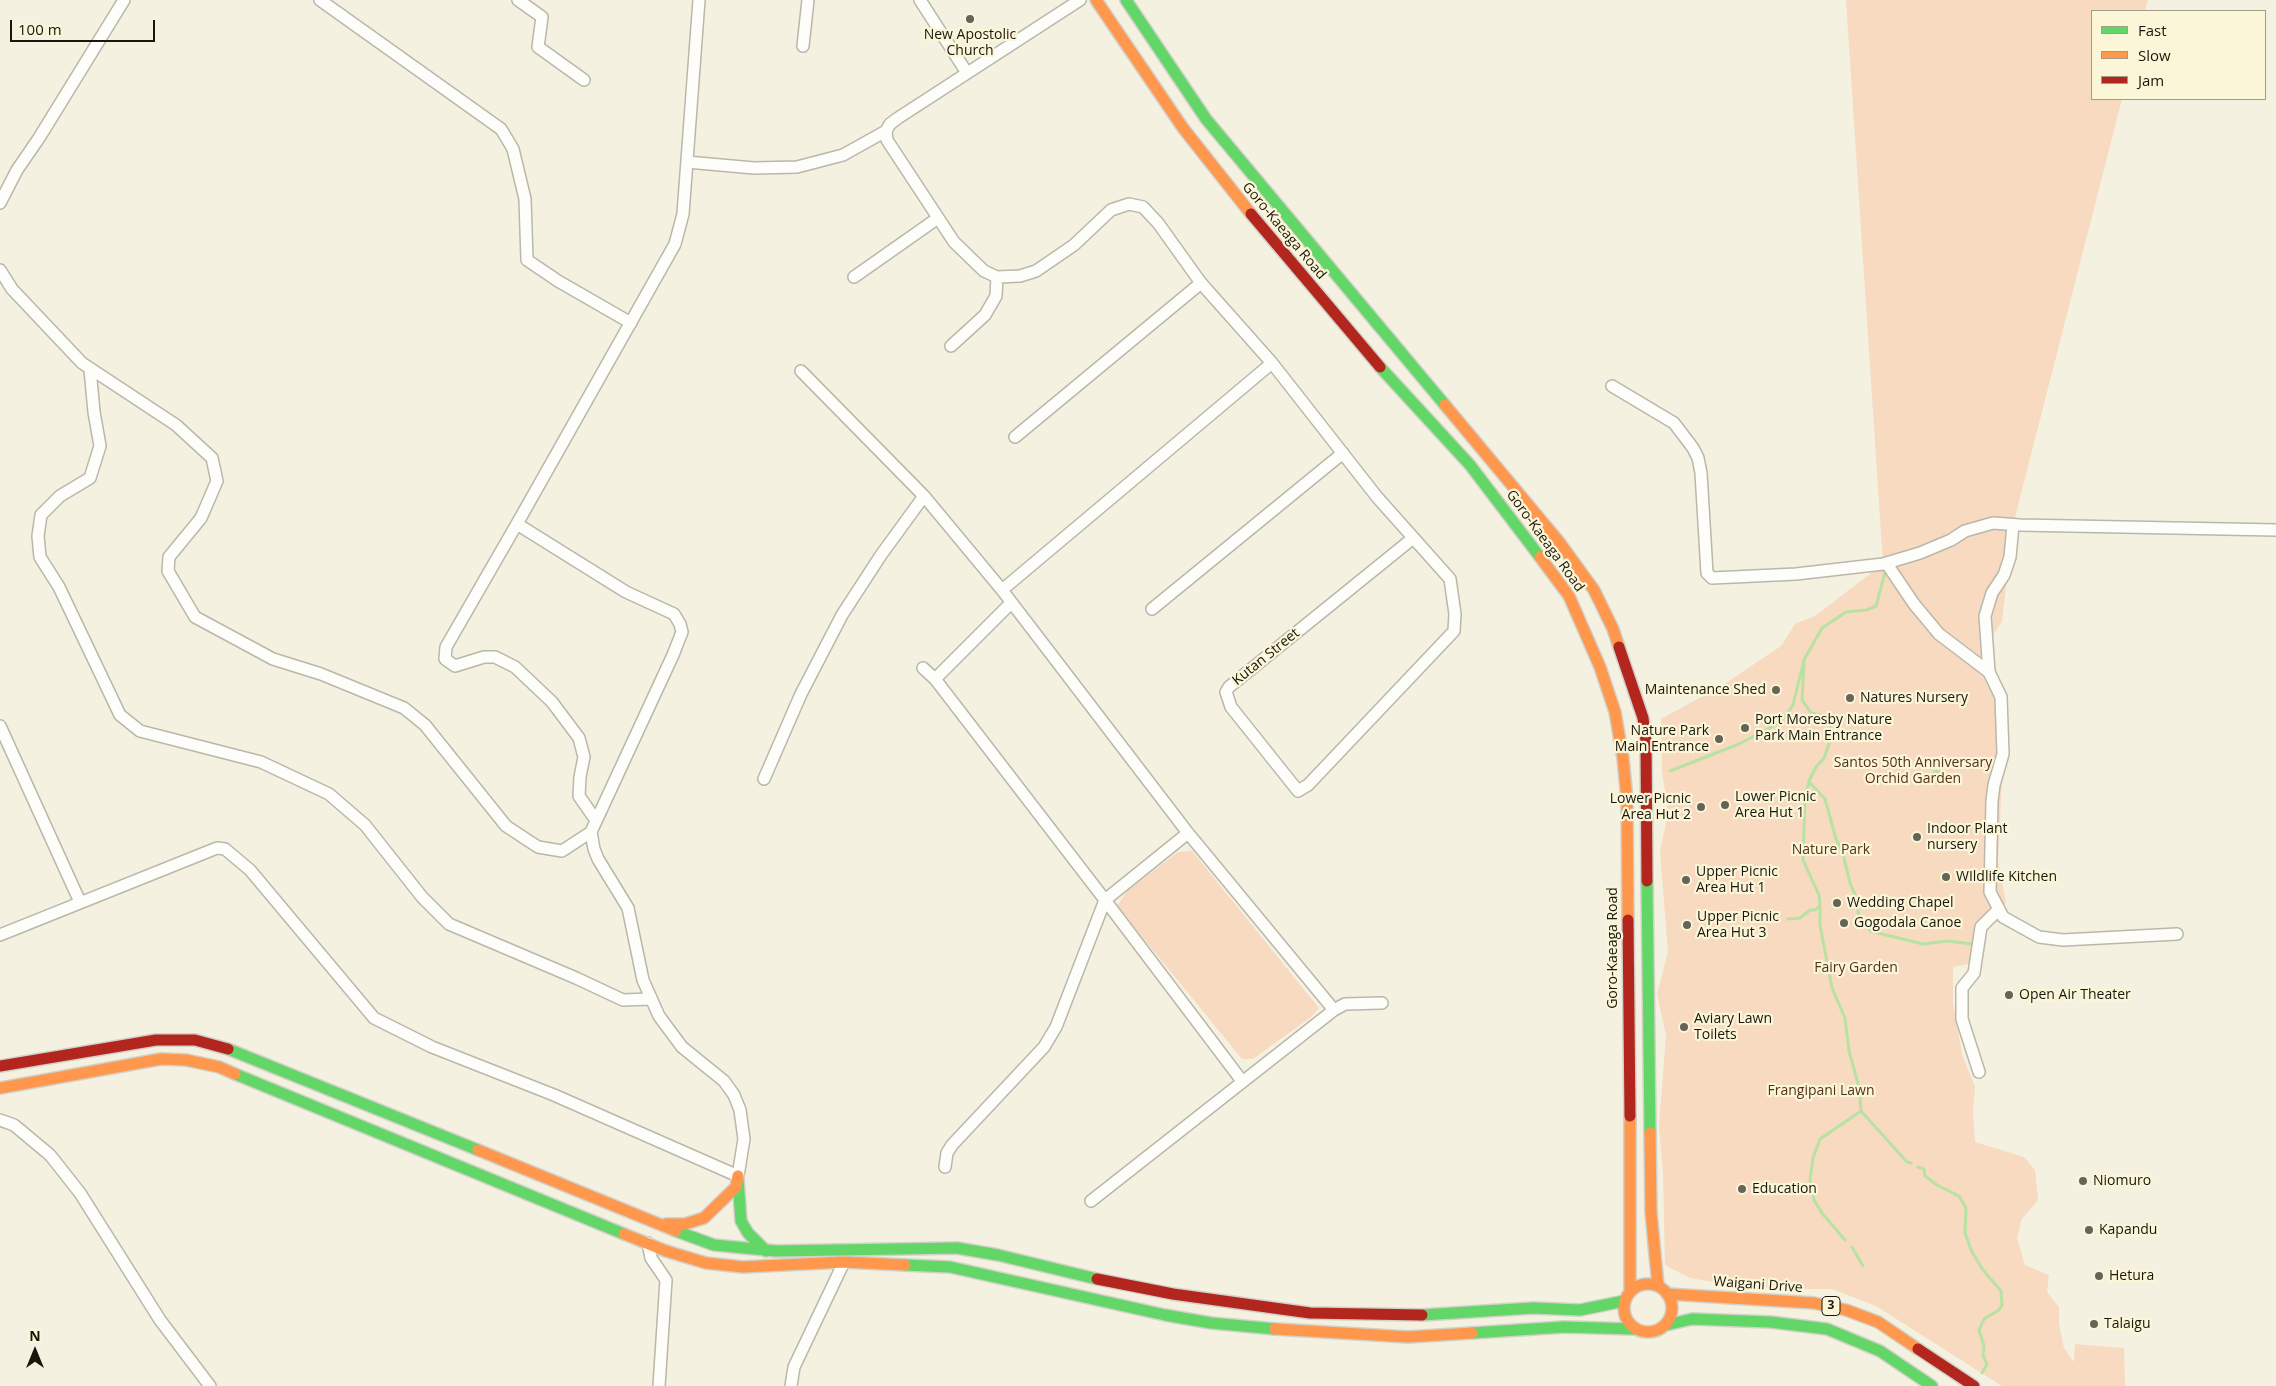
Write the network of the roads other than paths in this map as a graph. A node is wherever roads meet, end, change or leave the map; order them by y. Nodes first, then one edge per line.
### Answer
1 (124, 0) edge
2 (320, 0) edge
3 (518, 0) edge
4 (699, 0) edge
5 (808, 0) edge
6 (920, 0) edge
7 (1080, 0) edge
8 (1096, 0) edge
9 (1126, 0) edge
10 (803, 46) dead end
11 (967, 73) junction
12 (584, 80) dead end
13 (886, 131) junction
14 (687, 162) junction
15 (0, 203) edge
16 (938, 218) junction
17 (0, 270) edge
18 (854, 277) dead end
19 (997, 277) junction
20 (1201, 283) junction
21 (631, 322) junction
22 (951, 346) dead end
23 (1272, 363) junction
24 (90, 369) junction
25 (801, 371) dead end
26 (1612, 386) dead end
27 (1015, 437) dead end
28 (1342, 453) junction
29 (924, 496) junction
30 (517, 524) junction
31 (2013, 525) junction
32 (2276, 530) edge
33 (1412, 538) junction
34 (1887, 564) junction
35 (1002, 590) junction
36 (1011, 603) junction
37 (1152, 609) dead end
38 (923, 668) dead end
39 (1989, 672) junction
40 (935, 679) junction
41 (0, 726) edge
42 (4, 747) edge
43 (764, 779) dead end
44 (595, 819) junction
45 (591, 832) junction
46 (1188, 833) junction
47 (1105, 900) junction
48 (80, 902) junction
49 (1999, 909) junction
50 (2178, 934) dead end
51 (0, 935) edge
52 (650, 999) junction
53 (1382, 1003) dead end
54 (1334, 1010) junction
55 (0, 1066) edge
56 (1979, 1072) dead end
57 (1242, 1081) junction
58 (0, 1088) edge
59 (0, 1120) edge
60 (945, 1167) dead end
61 (738, 1176) junction
62 (1092, 1201) dead end
63 (658, 1224) junction
64 (648, 1243) junction
65 (766, 1251) junction
66 (844, 1262) junction
67 (1658, 1286) junction
68 (1668, 1294) junction
69 (1627, 1296) junction
70 (1666, 1325) junction
71 (1634, 1329) junction
72 (210, 1386) edge
73 (659, 1386) edge
74 (791, 1386) edge
75 (1932, 1386) edge
76 (1974, 1386) edge

1 - 15 street
2 - 21 street
3 - 12 street
4 - 14 street
5 - 10 street
6 - 11 street
7 - 11 street
8 - 69 main road, Goro-Kaeaga Road
9 - 67 main road, Goro-Kaeaga Road
11 - 13 street
13 - 14 street
13 - 16 street
14 - 21 street
16 - 18 street
16 - 19 street
17 - 24 street
19 - 20 street
19 - 22 street
20 - 23 street
20 - 27 street
21 - 30 street
23 - 28 street
23 - 35 street
24 - 45 street
24 - 52 street
25 - 29 street
26 - 34 street
28 - 33 street
28 - 37 street
29 - 35 street
29 - 43 street
30 - 44 street
30 - 44 street
31 - 32 street
31 - 34 street
31 - 39 street
33 - 33 street, Kutan Street
34 - 39 street
35 - 36 street
36 - 40 street
36 - 46 street
38 - 40 street
39 - 49 street
40 - 47 street
41 - 42 street
42 - 48 street
44 - 45 street
45 - 52 street
46 - 47 street
46 - 54 street
47 - 57 street
47 - 60 street
48 - 51 street
48 - 61 street
49 - 50 street
49 - 56 street
52 - 61 street
53 - 54 street
54 - 57 street
55 - 63 main road
57 - 62 street
58 - 64 main road
59 - 72 street
61 - 63 main road
61 - 65 main road
63 - 65 main road
64 - 66 main road
64 - 73 street
65 - 69 main road
66 - 71 main road
66 - 74 street
67 - 68 main road
67 - 69 main road
68 - 70 main road
68 - 76 main road, Waigani Drive / 3
69 - 71 main road
70 - 71 main road
70 - 75 main road, 3

